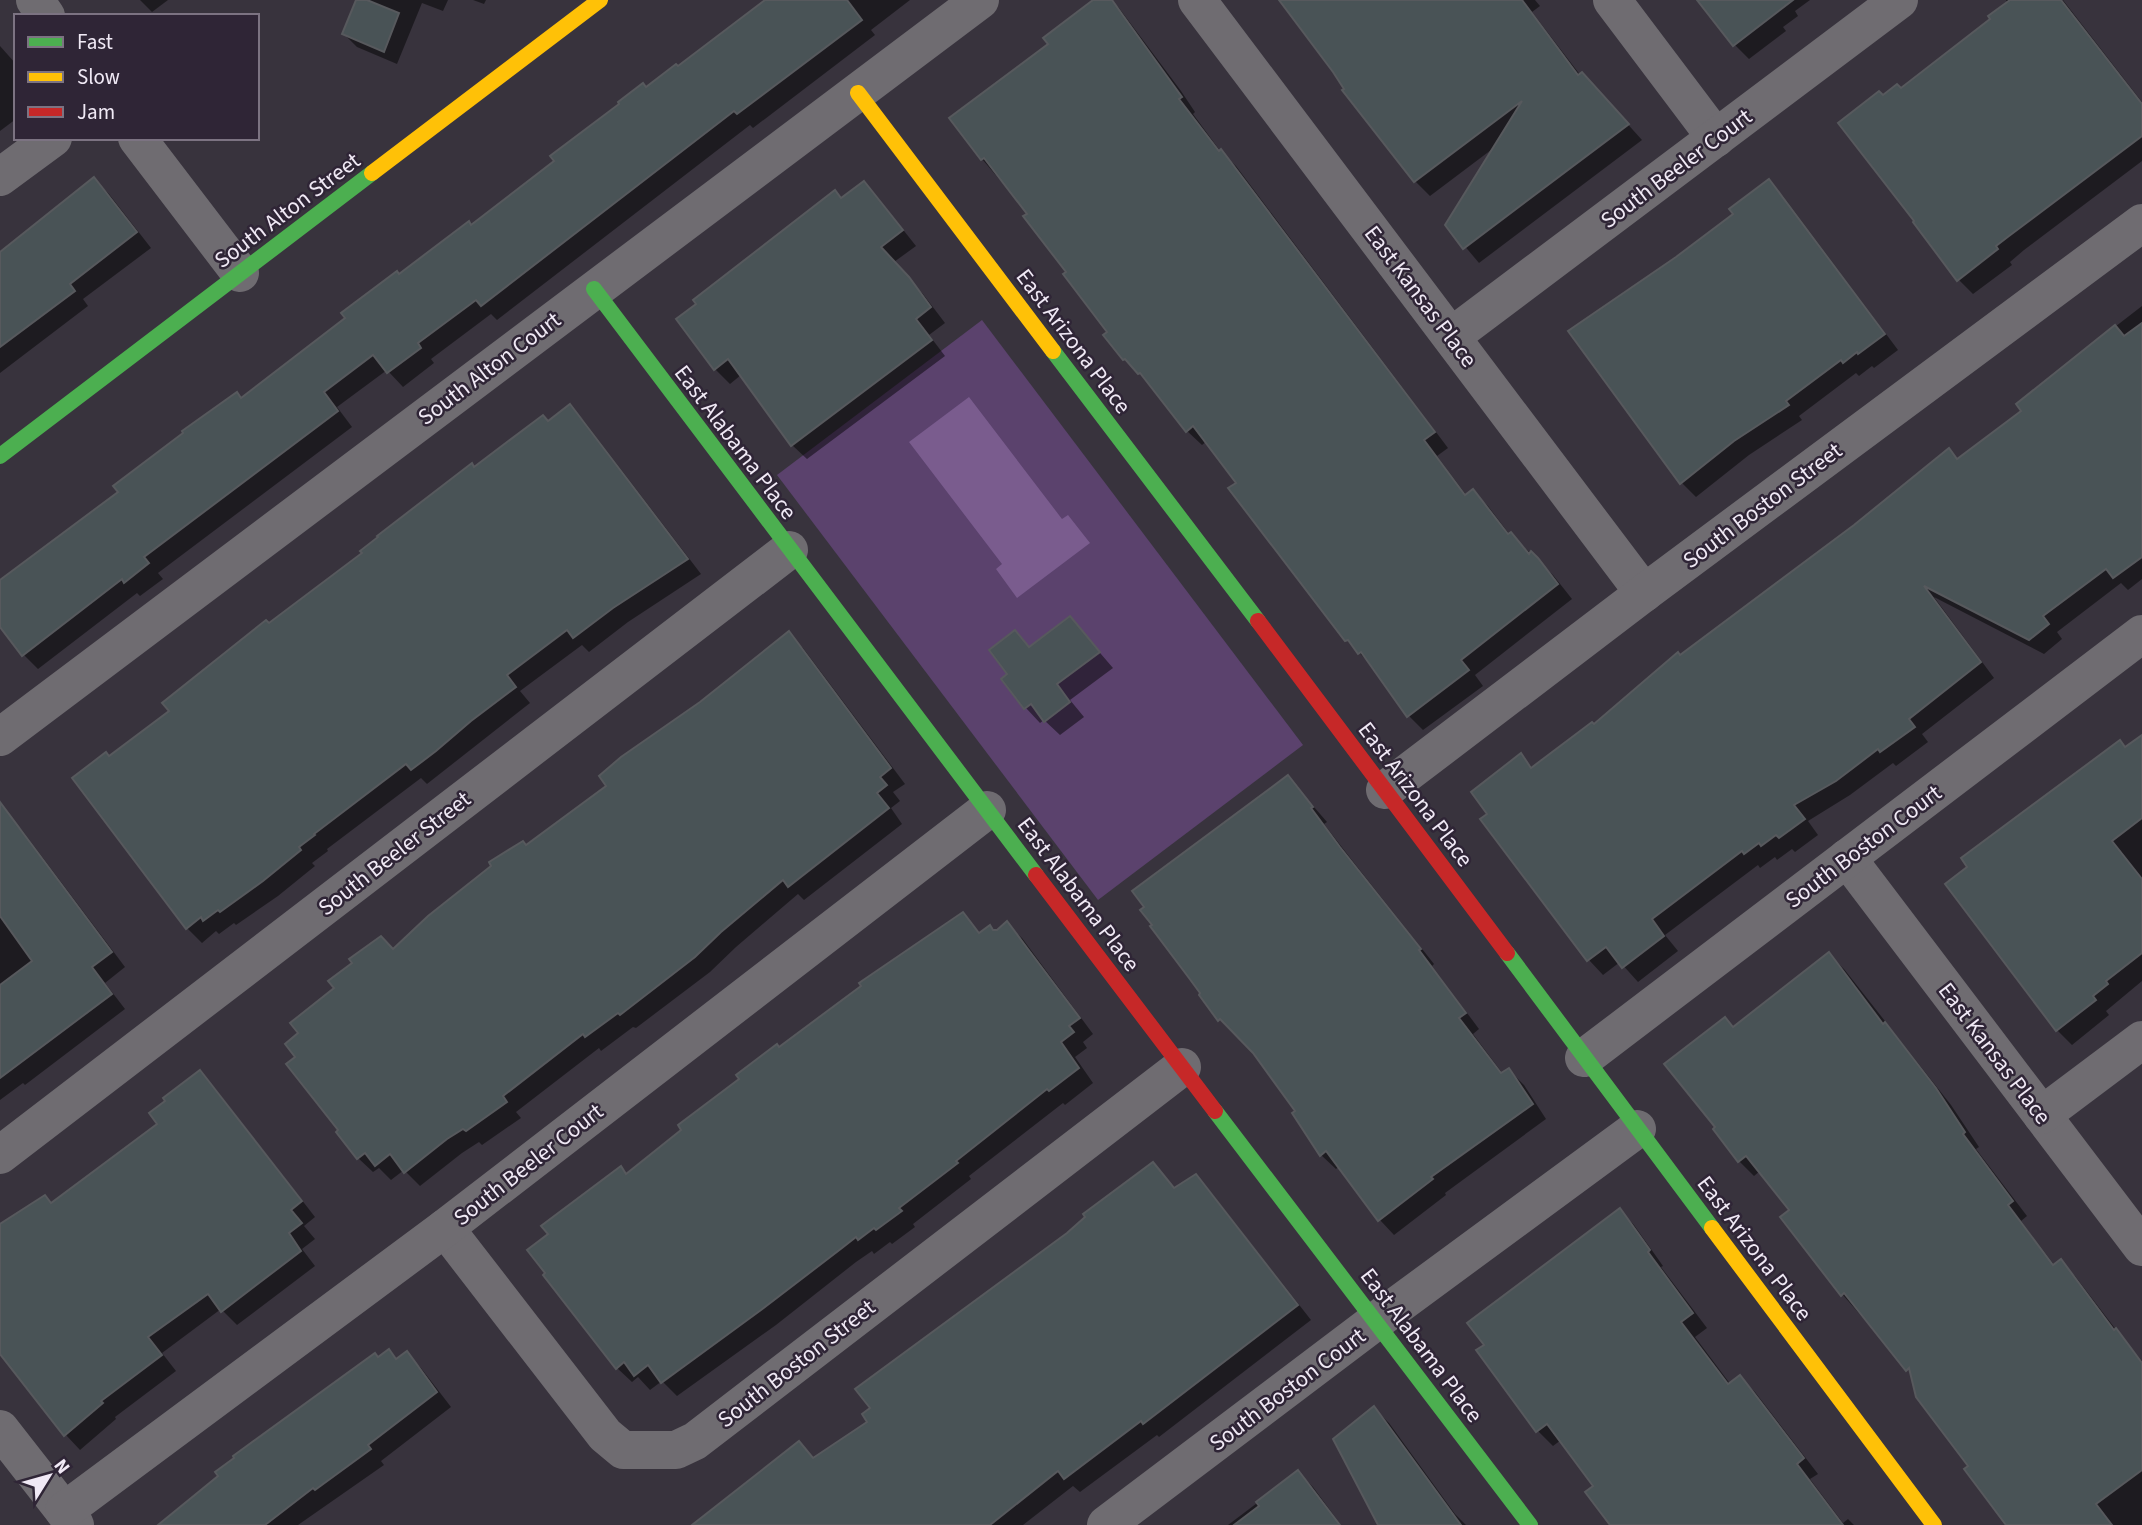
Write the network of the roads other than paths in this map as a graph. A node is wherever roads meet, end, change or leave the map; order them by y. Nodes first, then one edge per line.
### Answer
1 (600, 0) edge
2 (980, 0) edge
3 (1196, 0) edge
4 (1612, 0) edge
5 (1899, 0) edge
6 (858, 93) junction
7 (1716, 138) junction
8 (50, 140) edge
9 (139, 140) edge
10 (0, 177) edge
11 (2142, 223) edge
12 (240, 273) junction
13 (593, 289) junction
14 (1452, 336) junction
15 (0, 456) edge
16 (789, 550) junction
17 (1644, 593) junction
18 (2142, 634) edge
19 (1, 735) edge
20 (1385, 790) junction
21 (987, 810) junction
22 (1847, 858) junction
23 (2142, 1040) edge
24 (1584, 1058) junction
25 (1182, 1067) junction
26 (2042, 1115) junction
27 (1637, 1129) junction
28 (0, 1155) edge
29 (445, 1228) junction
30 (2142, 1247) edge
31 (1376, 1321) junction
32 (0, 1429) edge
33 (70, 1518) edge
34 (1106, 1525) edge
35 (1530, 1525) edge
36 (1934, 1525) edge

1 - 12 street, South Alton Street
2 - 6 street, South Alton Court
3 - 14 street, East Kansas Place
4 - 7 street
5 - 7 street, South Beeler Court
6 - 13 street, South Alton Court
6 - 20 street, East Arizona Place
7 - 14 street, South Beeler Court
8 - 10 street
9 - 12 street
11 - 17 street, South Boston Street
12 - 15 street, South Alton Street
13 - 16 street, East Alabama Place
13 - 19 street, South Alton Court
14 - 17 street, East Kansas Place
16 - 21 street, East Alabama Place
16 - 28 street, South Beeler Street
17 - 20 street, South Boston Street
18 - 22 street, South Boston Court
20 - 24 street, East Arizona Place
21 - 25 street, East Alabama Place
21 - 29 street, South Beeler Court
22 - 24 street, South Boston Court
22 - 26 street, East Kansas Place
23 - 26 street
24 - 27 street, East Arizona Place
25 - 29 street, South Boston Street
25 - 31 street, East Alabama Place
26 - 30 street, East Kansas Place
27 - 31 street, South Boston Court
27 - 36 street, East Arizona Place
29 - 33 street, South Beeler Court
31 - 34 street, South Boston Court
31 - 35 street, East Alabama Place
32 - 33 street

